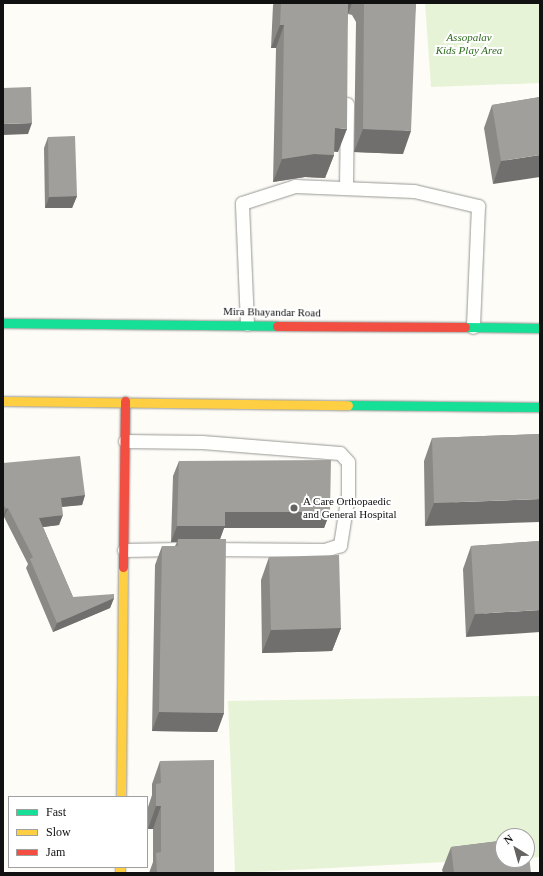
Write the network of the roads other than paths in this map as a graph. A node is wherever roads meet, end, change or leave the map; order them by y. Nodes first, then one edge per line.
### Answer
1 (347, 93) edge
2 (346, 188) junction
3 (3, 323) edge
4 (53, 323) junction
5 (247, 324) junction
6 (473, 327) junction
7 (540, 328) edge
8 (3, 334) edge
9 (19, 391) dead end
10 (3, 401) edge
11 (55, 401) junction
12 (125, 401) junction
13 (540, 407) edge
14 (125, 441) junction
15 (124, 550) junction
16 (121, 796) edge

1 - 2 lane
2 - 5 lane
2 - 6 lane
3 - 4 main road, Mira Bhayandar Road
4 - 5 main road, Mira Bhayandar Road
4 - 8 main road
5 - 6 main road, Mira Bhayandar Road
6 - 7 main road, Mira Bhayandar Road
9 - 11 main road
10 - 11 main road
11 - 12 main road
12 - 13 main road
12 - 14 main road
14 - 15 main road
14 - 15 lane
15 - 16 main road

